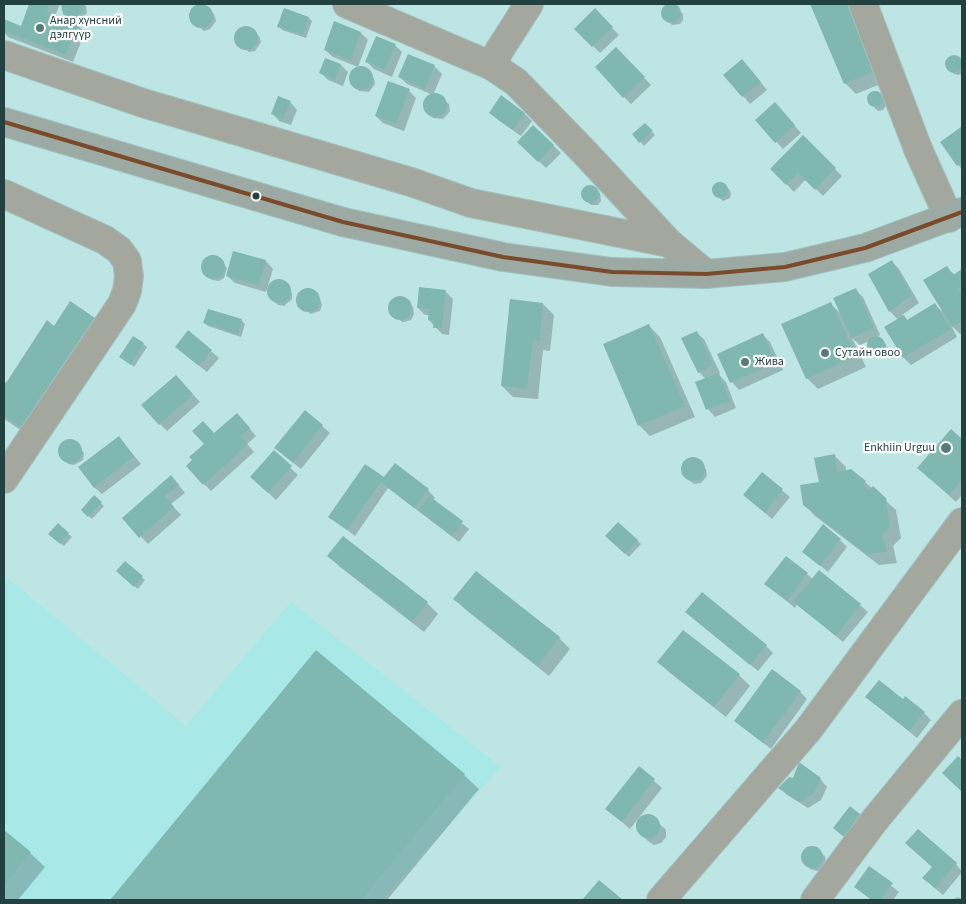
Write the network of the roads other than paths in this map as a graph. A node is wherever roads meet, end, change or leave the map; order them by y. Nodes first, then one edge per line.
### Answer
1 (347, 4) edge
2 (529, 4) edge
3 (863, 4) edge
4 (4, 55) edge
5 (492, 66) junction
6 (4, 122) edge
7 (4, 194) edge
8 (955, 215) edge
9 (669, 244) junction
10 (706, 274) junction
11 (4, 479) edge
12 (962, 522) edge
13 (962, 714) edge
14 (661, 900) edge
15 (815, 900) edge

1 - 5 street
2 - 5 street
3 - 8 street
4 - 9 street
5 - 9 street
6 - 10 main road
7 - 11 street
8 - 10 main road
9 - 10 street
12 - 14 street
13 - 15 street

